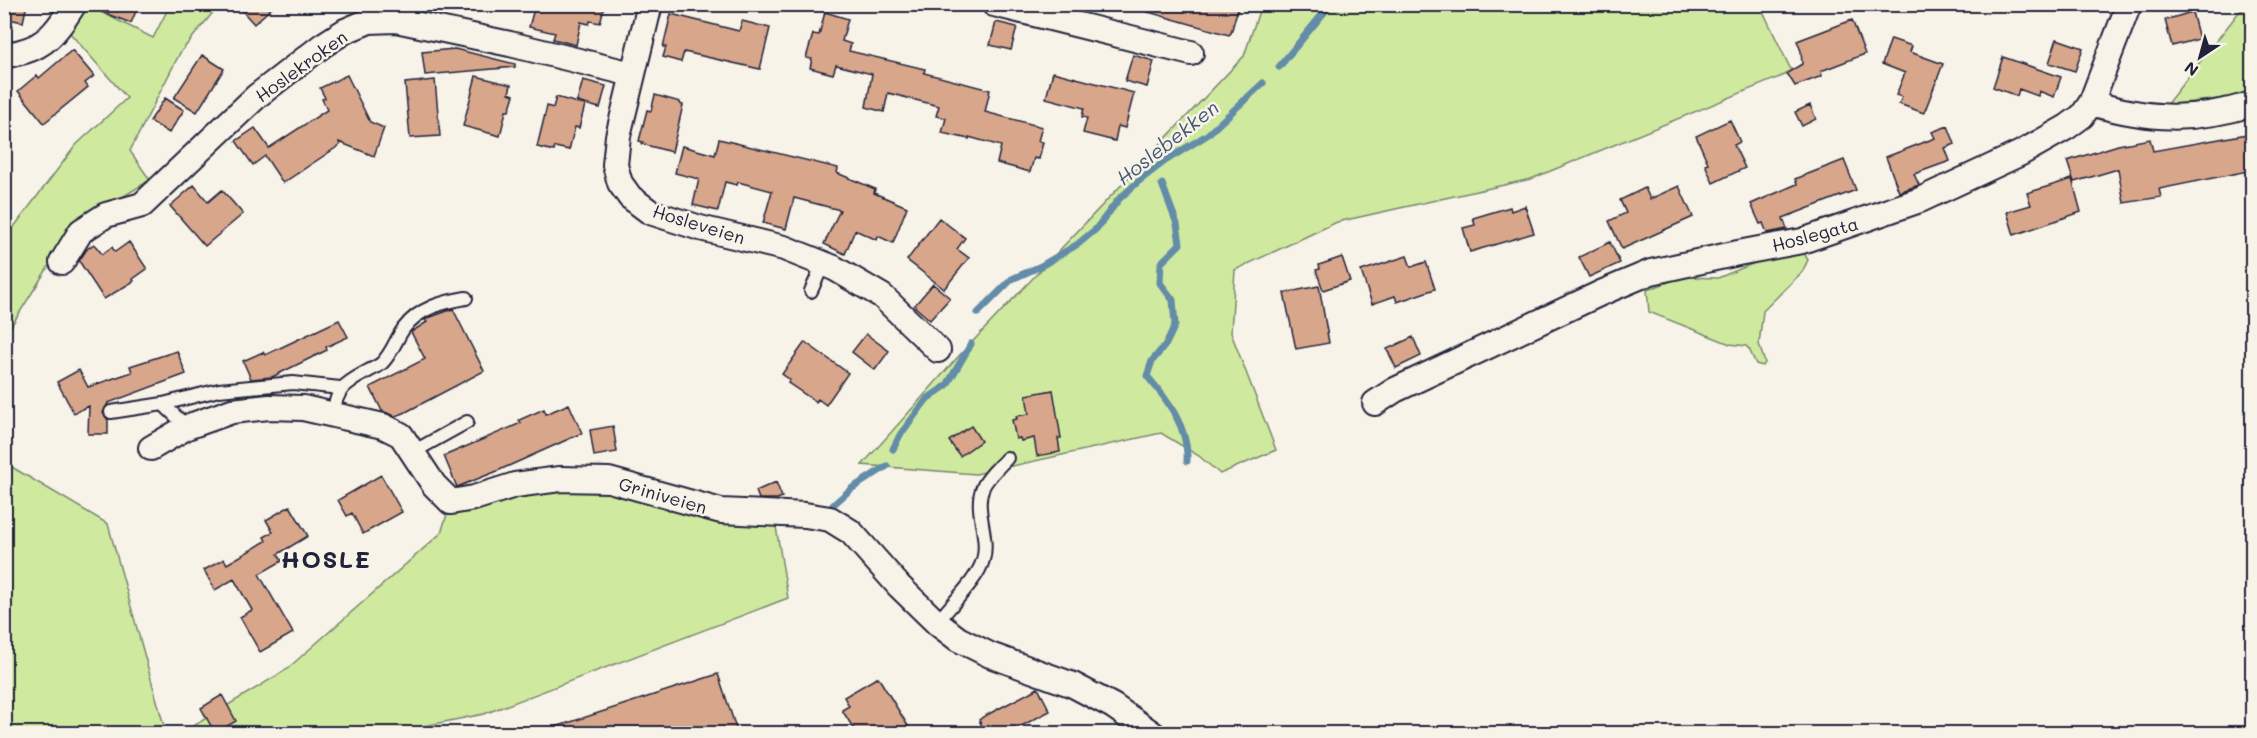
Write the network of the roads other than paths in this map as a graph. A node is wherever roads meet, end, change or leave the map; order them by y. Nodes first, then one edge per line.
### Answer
1 (74, 4) edge
2 (650, 4) edge
3 (994, 4) edge
4 (2129, 4) edge
5 (1191, 54) dead end
6 (4, 56) edge
7 (632, 74) junction
8 (2091, 103) junction
9 (2253, 104) edge
10 (62, 261) dead end
11 (823, 264) junction
12 (811, 291) dead end
13 (466, 298) dead end
14 (938, 350) dead end
15 (340, 388) junction
16 (1375, 403) dead end
17 (163, 404) junction
18 (111, 412) dead end
19 (333, 414) junction
20 (467, 422) dead end
21 (187, 427) junction
22 (151, 448) dead end
23 (413, 452) junction
24 (1007, 458) dead end
25 (937, 623) junction
26 (1153, 734) edge

1 - 6 street
2 - 7 street, Hosleveien
3 - 5 street
4 - 8 street
7 - 10 street, Hoslekroken
7 - 11 street, Hosleveien
8 - 9 street
8 - 16 street, Hoslegata
11 - 12 lane
11 - 14 street, Hosleveien
13 - 15 lane
15 - 17 lane
15 - 19 lane
17 - 18 lane
17 - 21 lane
19 - 21 street, Griniveien
19 - 23 street, Griniveien
20 - 23 lane
21 - 22 street, Griniveien
23 - 25 street, Griniveien
24 - 25 lane
25 - 26 street, Griniveien

